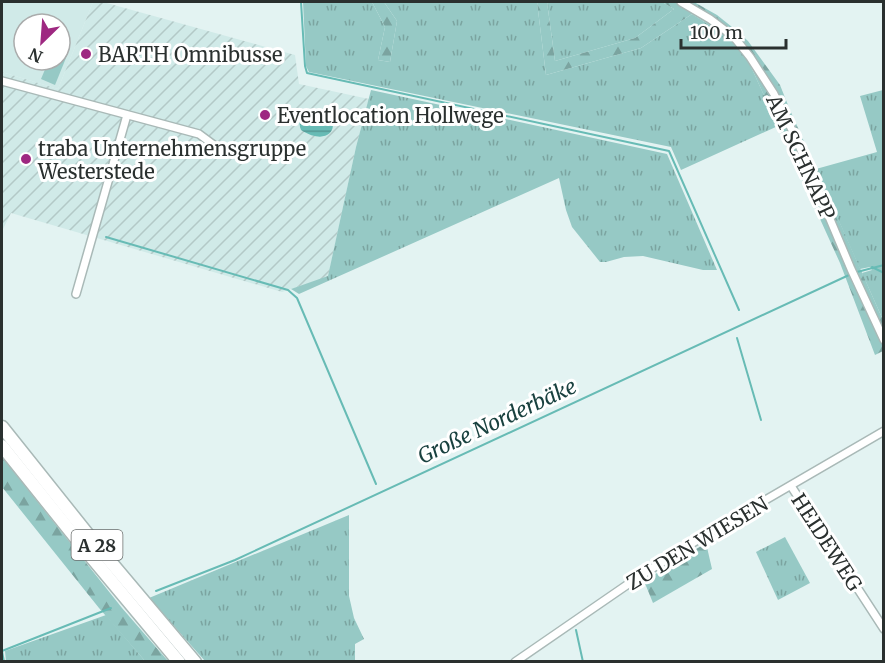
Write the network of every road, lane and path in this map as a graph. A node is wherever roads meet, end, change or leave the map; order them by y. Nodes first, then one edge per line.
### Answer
1 (681, 2) edge
2 (2, 81) edge
3 (127, 116) junction
4 (226, 154) dead end
5 (76, 294) dead end
6 (884, 340) edge
7 (2, 427) edge
8 (884, 431) edge
9 (2, 446) edge
10 (791, 486) junction
11 (884, 629) edge
12 (179, 662) edge
13 (195, 662) edge
14 (515, 662) edge

1 - 6 street, AM SCHNAPP
2 - 3 street
3 - 4 street
3 - 5 street
7 - 13 highway, A 28
8 - 10 street, ZU DEN WIESEN
9 - 12 highway, A 28
10 - 11 street, HEIDEWEG
10 - 14 street, ZU DEN WIESEN

